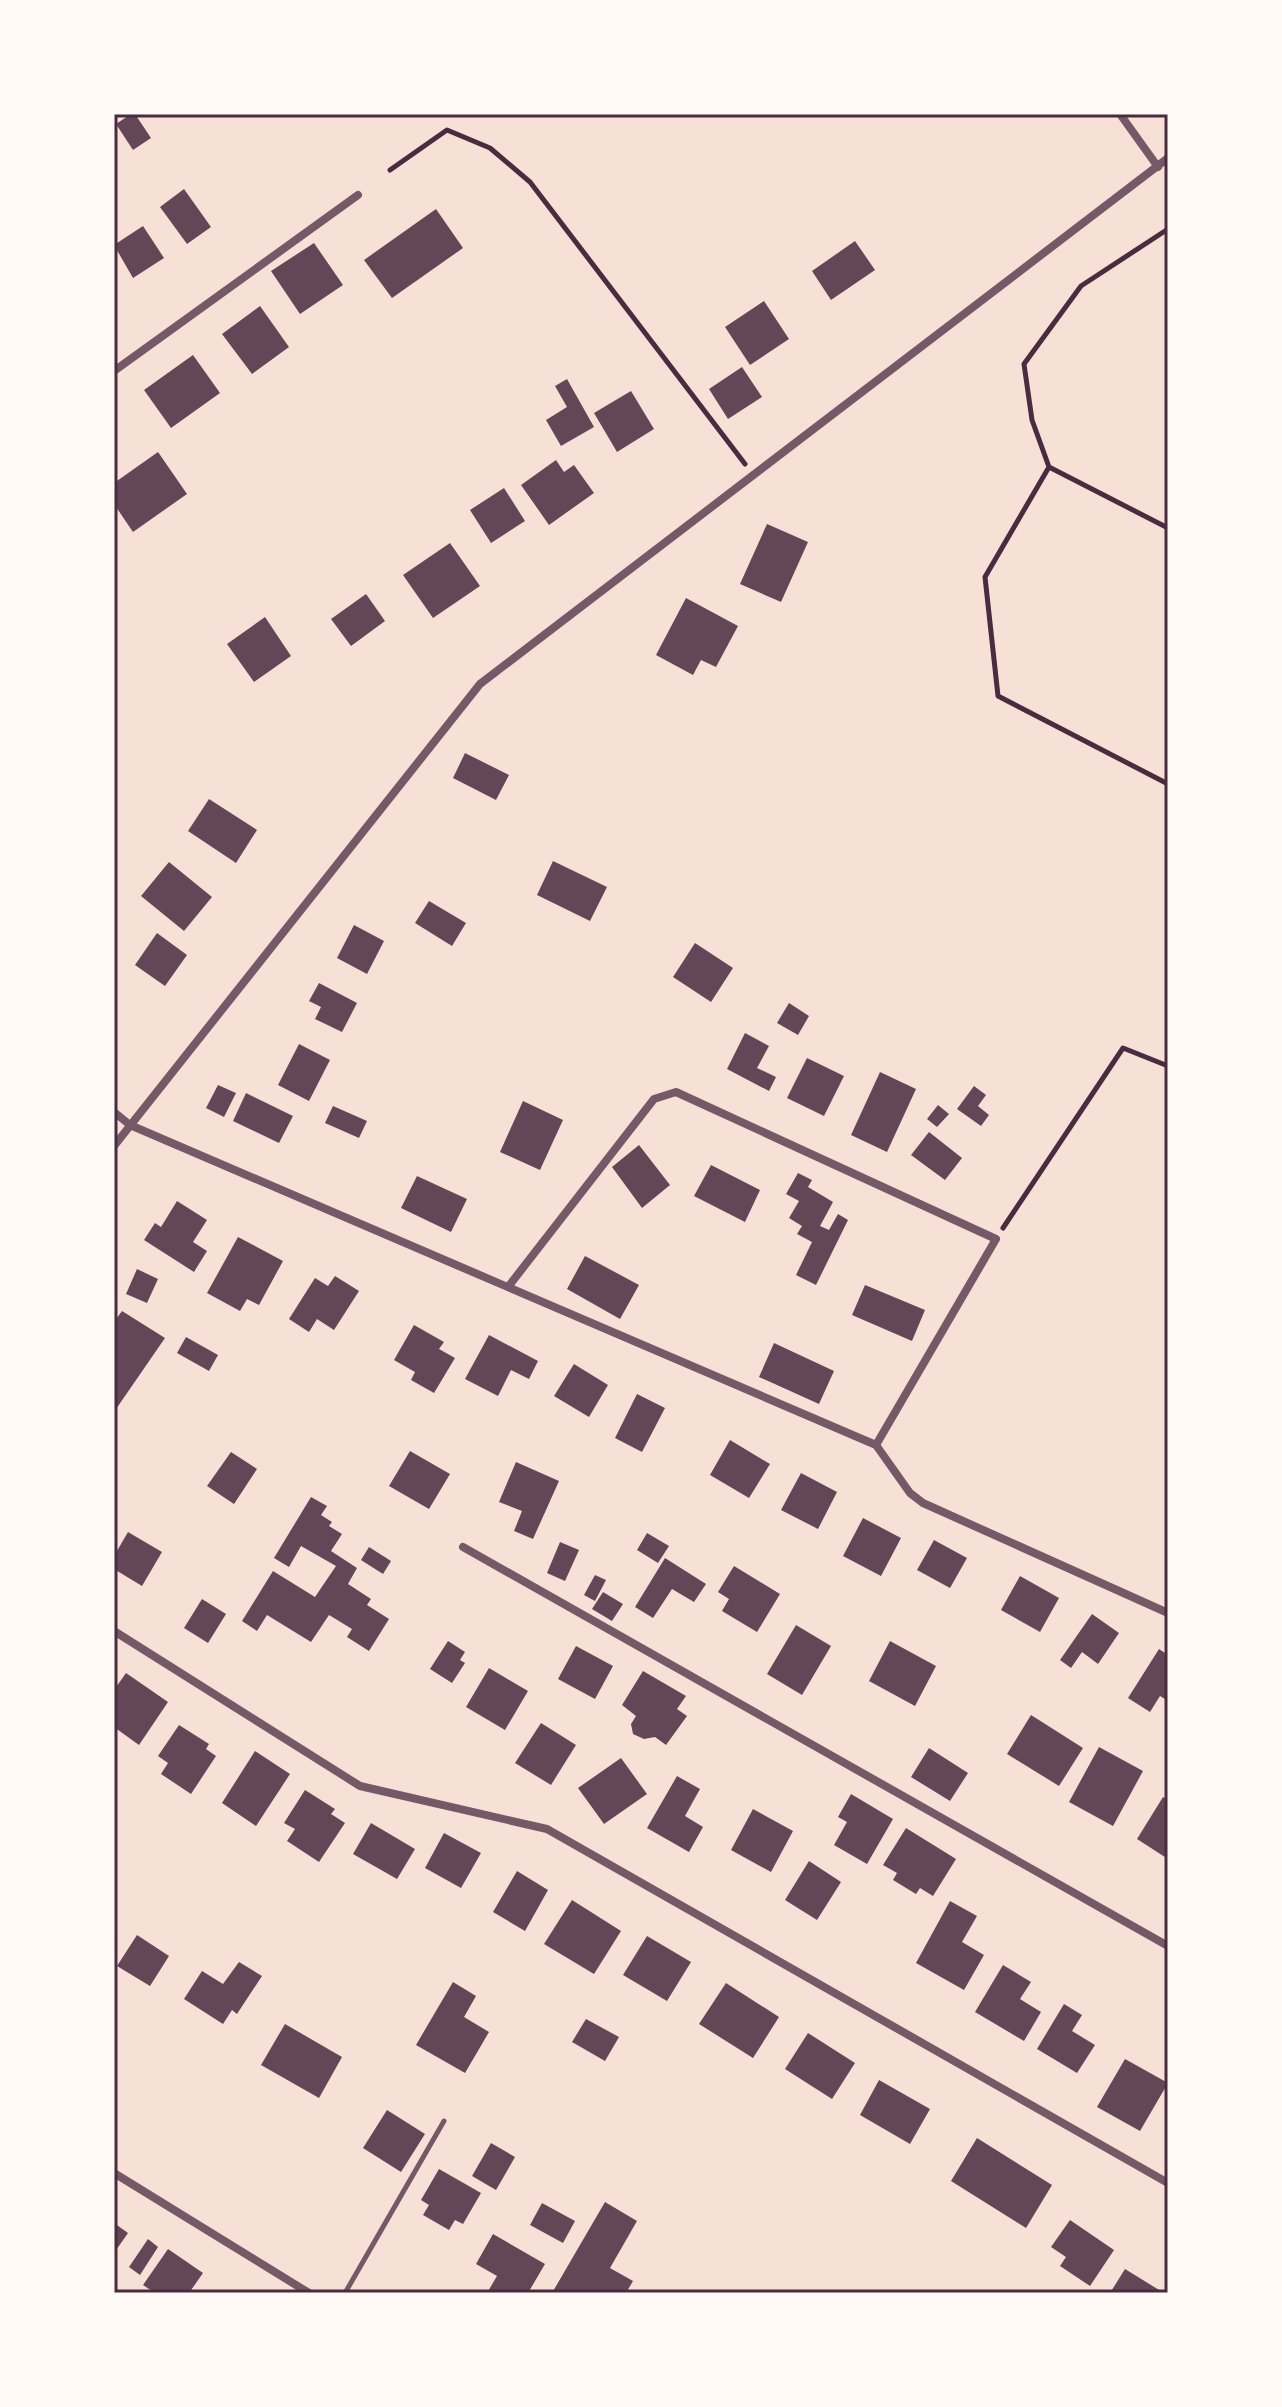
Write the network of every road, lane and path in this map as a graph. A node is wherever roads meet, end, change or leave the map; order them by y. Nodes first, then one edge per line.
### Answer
1 (1120, 114) edge
2 (1168, 158) edge
3 (1158, 167) junction
4 (390, 170) dead end
5 (358, 195) dead end
6 (1168, 229) edge
7 (114, 371) edge
8 (1049, 467) junction
9 (754, 475) junction
10 (1168, 528) edge
11 (1168, 784) edge
12 (1168, 1066) edge
13 (114, 1112) edge
14 (130, 1125) junction
15 (114, 1146) edge
16 (996, 1239) junction
17 (508, 1287) junction
18 (876, 1445) junction
19 (463, 1547) dead end
20 (1168, 1613) edge
21 (114, 1631) edge
22 (1168, 1946) edge
23 (444, 2121) dead end
24 (114, 2173) edge
25 (1168, 2183) edge
26 (309, 2293) edge
27 (345, 2293) edge

1 - 3 street
2 - 3 street
3 - 9 street
4 - 9 path
5 - 7 street
6 - 8 path
8 - 10 path
8 - 11 path
9 - 14 street
12 - 16 path
13 - 14 street
14 - 15 street
14 - 17 street
16 - 17 street
16 - 18 street
17 - 18 street
18 - 20 street
19 - 22 street
21 - 25 street
23 - 27 lane
24 - 26 street

